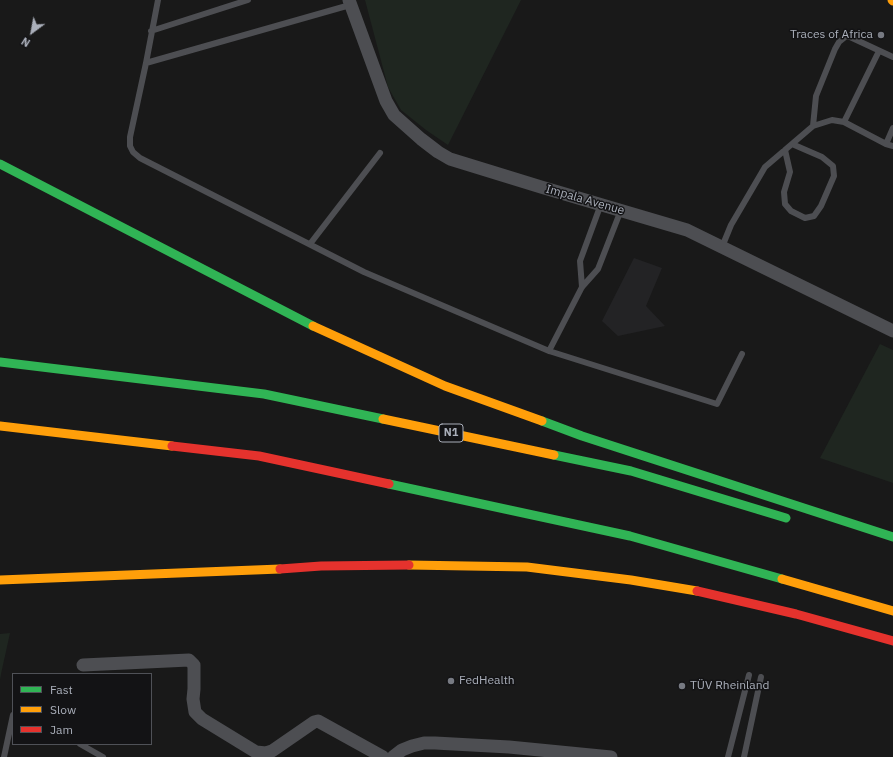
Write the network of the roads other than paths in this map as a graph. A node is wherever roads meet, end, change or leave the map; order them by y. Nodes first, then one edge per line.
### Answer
1 (158, 0) edge
2 (248, 0) edge
3 (350, 3) edge
4 (151, 31) junction
5 (879, 51) junction
6 (893, 57) edge
7 (146, 63) junction
8 (844, 122) junction
9 (813, 126) junction
10 (893, 128) edge
11 (792, 144) junction
12 (886, 144) junction
13 (893, 146) edge
14 (785, 150) junction
15 (380, 153) dead end
16 (0, 164) edge
17 (601, 204) junction
18 (621, 210) junction
19 (310, 244) junction
20 (722, 247) junction
21 (582, 286) junction
22 (893, 331) edge
23 (549, 351) junction
24 (742, 354) dead end
25 (0, 362) edge
26 (0, 426) edge
27 (796, 521) dead end
28 (893, 537) edge
29 (0, 580) edge
30 (893, 611) edge
31 (893, 641) edge
32 (83, 665) dead end
33 (748, 675) dead end
34 (761, 677) dead end
35 (12, 720) edge
36 (82, 745) edge
37 (4, 757) edge
38 (103, 757) edge
39 (383, 757) edge
40 (393, 757) edge
41 (611, 757) edge
42 (728, 757) edge
43 (744, 757) edge

1 - 4 lane
2 - 4 lane
3 - 7 lane
3 - 17 street, Impala Avenue
4 - 7 lane
5 - 6 lane
5 - 8 lane
5 - 9 lane
7 - 19 lane
8 - 9 lane
8 - 12 lane
9 - 11 lane
10 - 12 lane
11 - 14 lane
11 - 14 lane
12 - 13 lane
14 - 20 lane
15 - 19 lane
16 - 28 highway
17 - 18 street, Impala Avenue
17 - 21 lane
18 - 20 street, Impala Avenue
18 - 21 lane
19 - 23 lane
20 - 22 street, Impala Avenue
21 - 23 lane
23 - 24 lane
25 - 27 highway, N1
26 - 30 highway
29 - 31 highway
32 - 39 street
33 - 42 lane
34 - 43 lane
35 - 37 lane
36 - 38 lane
40 - 41 street

